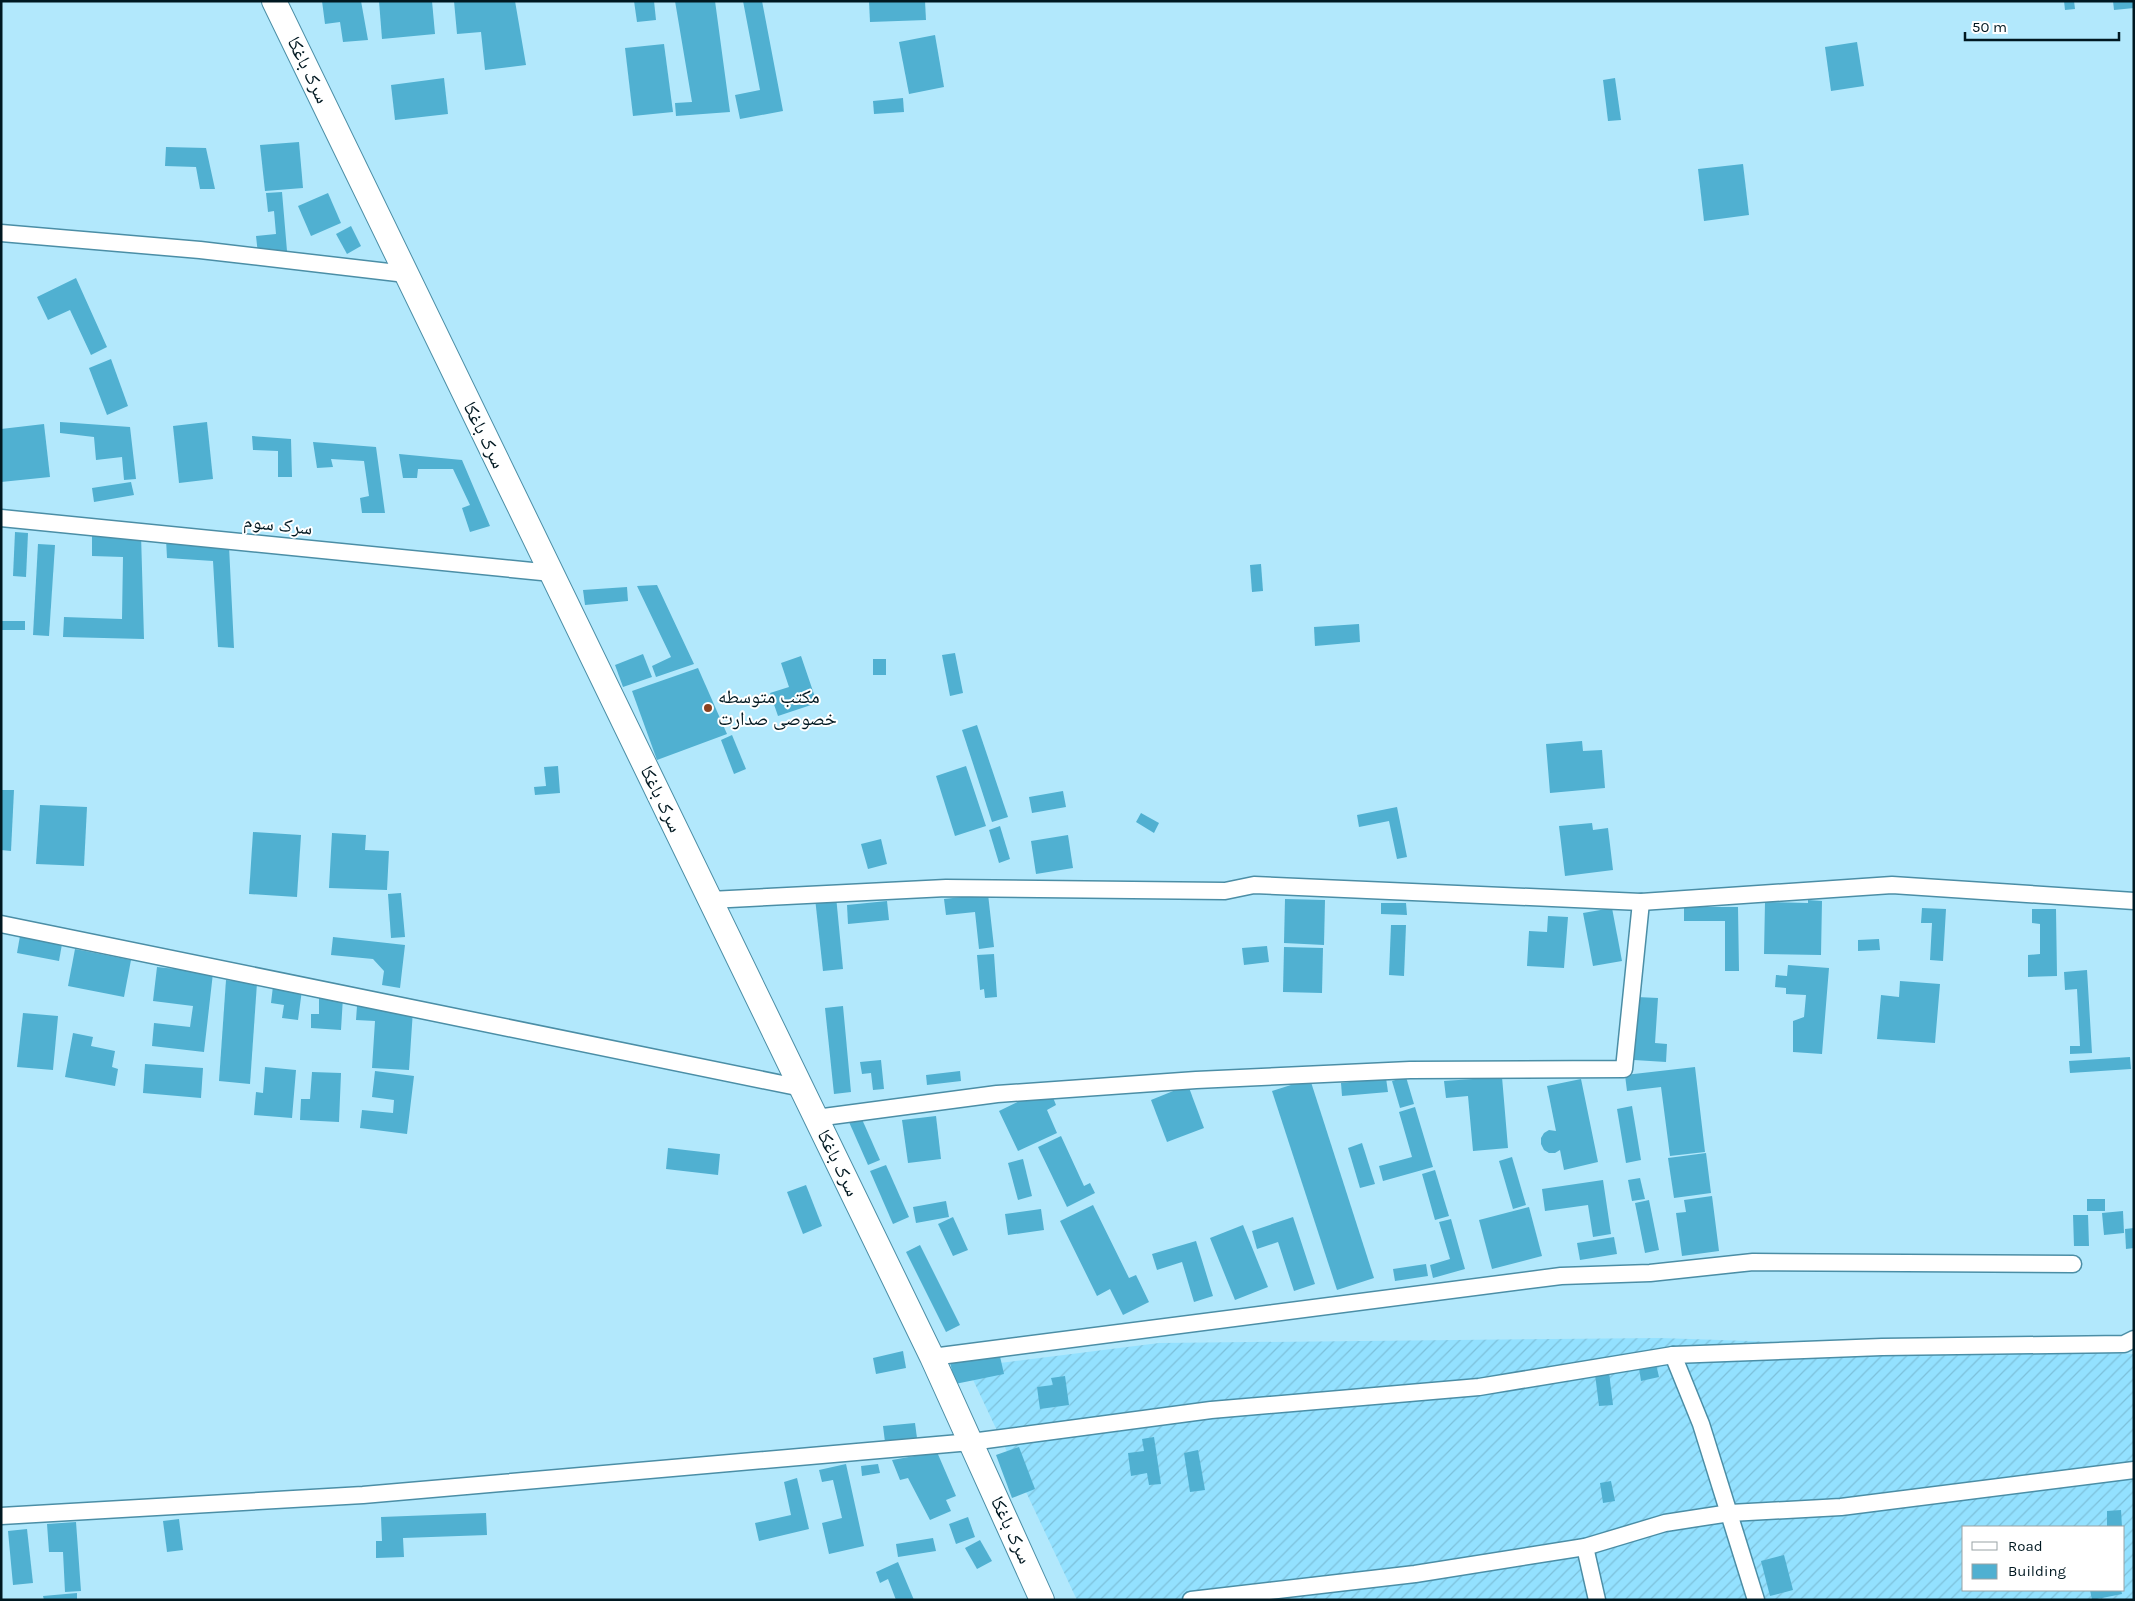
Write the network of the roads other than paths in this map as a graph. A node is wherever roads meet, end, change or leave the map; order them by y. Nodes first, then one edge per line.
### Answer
1 (274, 1) edge
2 (1, 233) edge
3 (406, 274) junction
4 (1, 518) edge
5 (552, 573) junction
6 (710, 900) junction
7 (2134, 901) edge
8 (1641, 902) junction
9 (1, 924) edge
10 (802, 1088) junction
11 (816, 1118) junction
12 (2073, 1264) dead end
13 (2134, 1339) edge
14 (1673, 1354) junction
15 (932, 1357) junction
16 (971, 1442) junction
17 (2134, 1470) edge
18 (1730, 1513) junction
19 (1, 1516) edge
20 (1586, 1547) junction
21 (1042, 1600) edge
22 (1191, 1600) edge
23 (1597, 1600) edge
24 (1756, 1600) edge

1 - 3 street, سرک باغکا
2 - 3 street
3 - 5 street, سرک باغکا
4 - 5 street, سرک سوم
5 - 6 street, سرک باغکا
6 - 8 street
6 - 10 street, سرک باغکا
7 - 8 street
8 - 11 street
9 - 10 street
10 - 11 street, سرک باغکا
11 - 15 street, سرک باغکا
12 - 15 street
13 - 14 street
14 - 16 street
14 - 18 street
15 - 16 street, سرک باغکا
16 - 19 street
16 - 21 street, سرک باغکا
17 - 18 street
18 - 20 street
18 - 24 street
20 - 22 street
20 - 23 street

